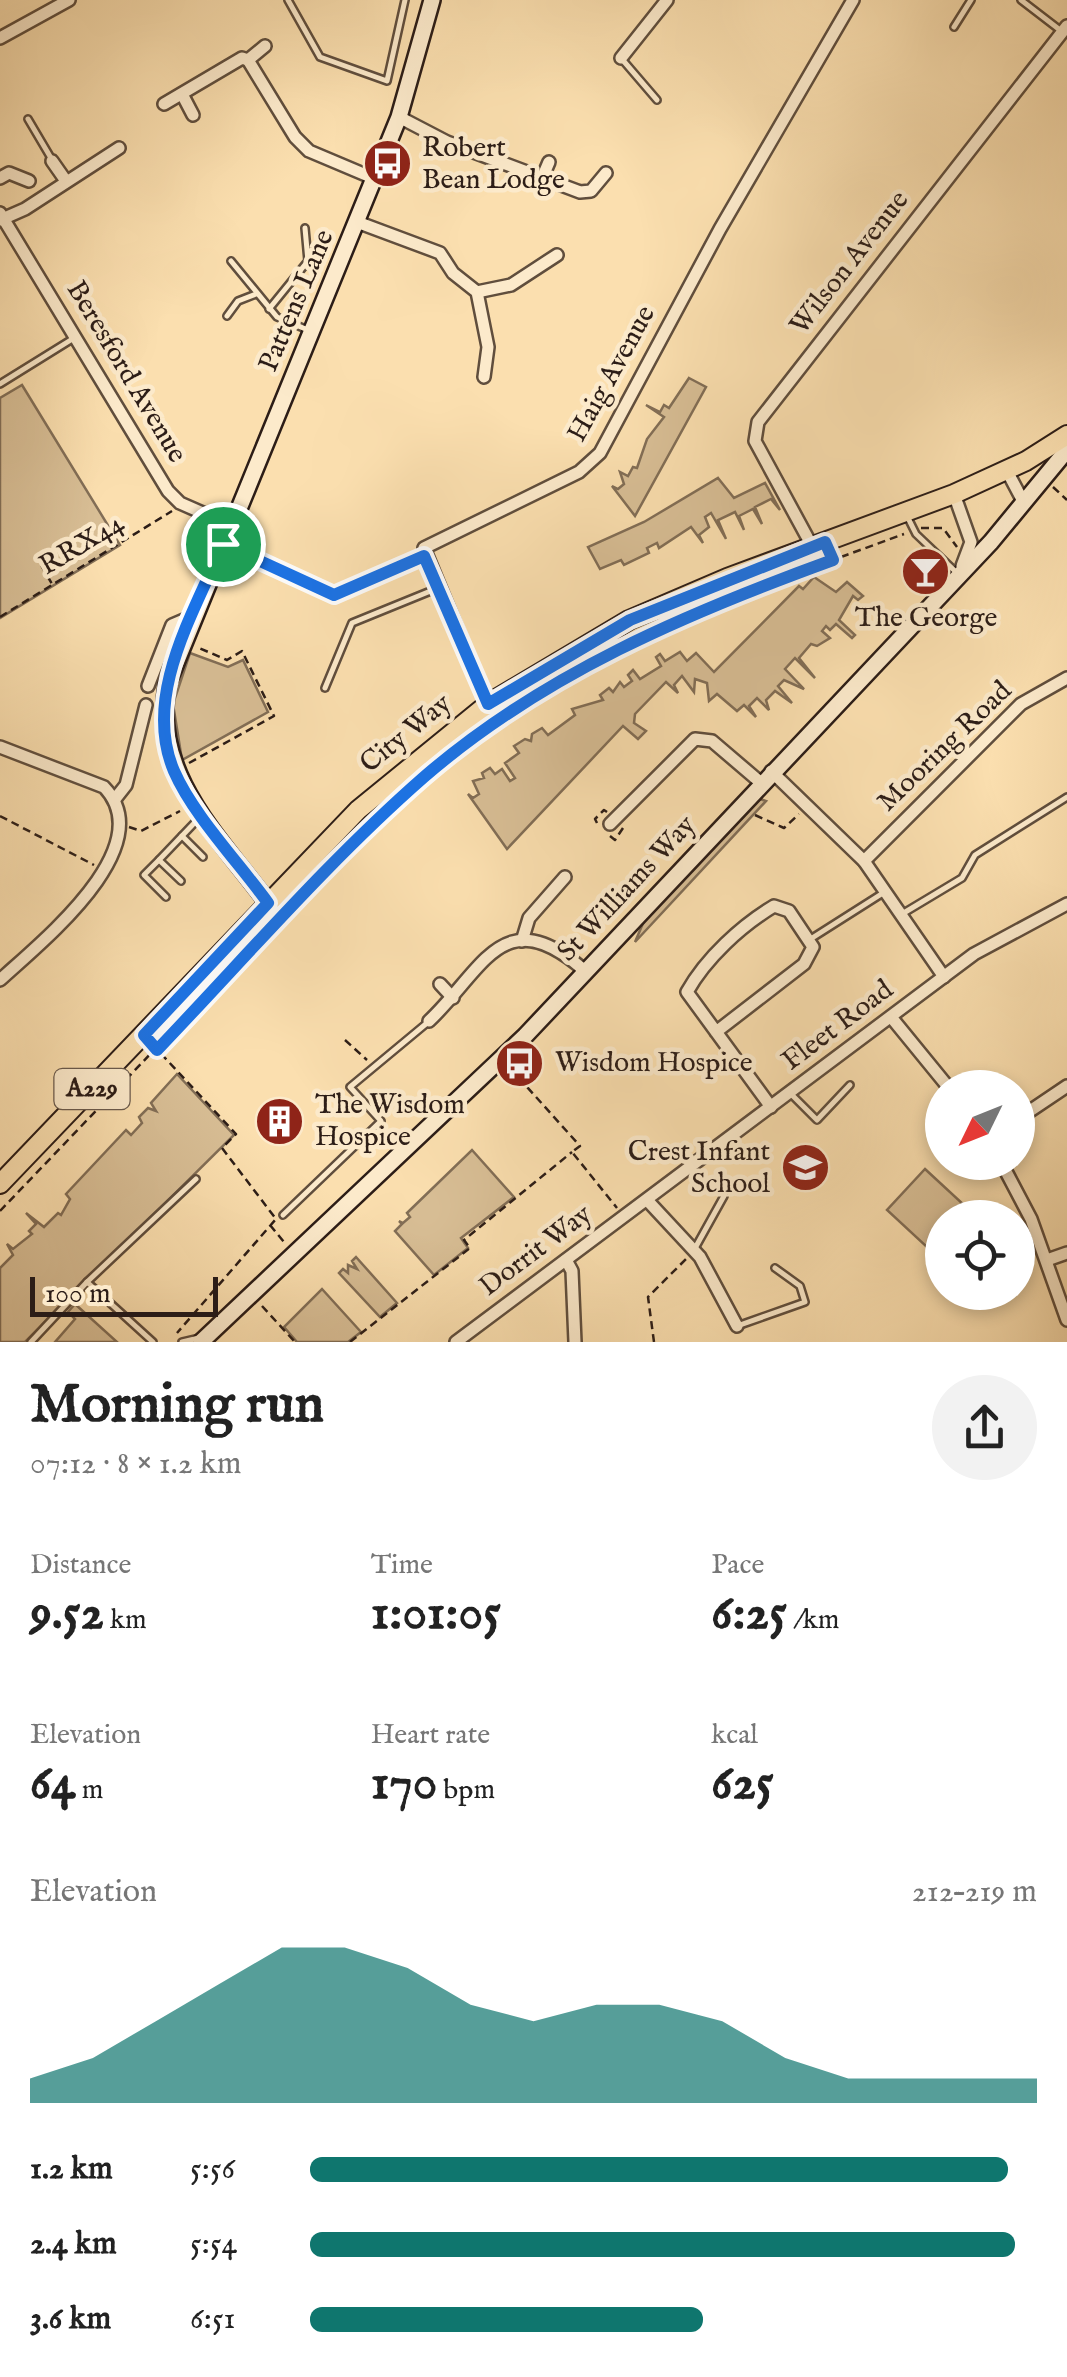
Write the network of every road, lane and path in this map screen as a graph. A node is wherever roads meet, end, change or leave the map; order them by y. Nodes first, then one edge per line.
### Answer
1 (69, 0) edge
2 (288, 0) edge
3 (405, 0) edge
4 (432, 0) edge
5 (668, 0) edge
6 (854, 0) edge
7 (972, 0) edge
8 (1020, 0) edge
9 (954, 27) dead end
10 (1064, 29) edge
11 (0, 38) edge
12 (265, 46) dead end
13 (621, 58) joint
14 (248, 60) junction
15 (390, 69) junction
16 (410, 76) junction
17 (182, 94) junction
18 (657, 100) dead end
19 (164, 104) dead end
20 (193, 115) dead end
21 (399, 117) junction
22 (28, 120) dead end
23 (119, 148) dead end
24 (52, 161) joint
25 (549, 162) dead end
26 (606, 173) dead end
27 (543, 176) junction
28 (0, 178) edge
29 (373, 178) junction
30 (29, 181) dead end
31 (66, 181) junction
32 (2, 216) edge
33 (357, 222) junction
34 (305, 228) dead end
35 (557, 255) dead end
36 (231, 261) dead end
37 (477, 292) junction
38 (256, 294) junction
39 (269, 309) junction
40 (227, 316) dead end
41 (311, 331) junction
42 (76, 336) junction
43 (484, 376) dead end
44 (0, 384) edge
45 (1067, 435) edge
46 (1066, 453) edge
47 (1007, 471) junction
48 (1044, 480) junction
49 (954, 494) junction
50 (1067, 500) edge
51 (180, 503) junction
52 (1024, 503) junction
53 (906, 512) junction
54 (230, 525) junction
55 (913, 531) junction
56 (970, 537) junction
57 (991, 542) junction
58 (223, 544) junction
59 (818, 544) junction
60 (424, 556) junction
61 (833, 560) junction
62 (41, 565) dead end
63 (956, 570) junction
64 (53, 586) junction
65 (438, 588) junction
66 (193, 616) junction
67 (0, 617) edge
68 (182, 642) junction
69 (1067, 678) edge
70 (148, 686) dead end
71 (326, 688) dead end
72 (488, 704) junction
73 (146, 705) dead end
74 (0, 747) edge
75 (174, 771) junction
76 (765, 776) junction
77 (1067, 797) edge
78 (115, 799) junction
79 (199, 809) junction
80 (800, 813) dead end
81 (754, 815) dead end
82 (0, 816) edge
83 (120, 823) junction
84 (610, 824) dead end
85 (182, 836) junction
86 (203, 857) dead end
87 (159, 860) junction
88 (864, 861) junction
89 (104, 870) junction
90 (565, 876) dead end
91 (182, 881) dead end
92 (886, 891) junction
93 (166, 897) dead end
94 (268, 903) junction
95 (1067, 904) edge
96 (902, 915) junction
97 (522, 940) junction
98 (809, 940) junction
99 (584, 971) junction
100 (944, 977) junction
101 (0, 980) edge
102 (440, 984) dead end
103 (453, 998) junction
104 (891, 1017) junction
105 (429, 1021) joint
106 (716, 1032) junction
107 (345, 1040) dead end
108 (150, 1042) junction
109 (374, 1067) junction
110 (510, 1068) dead end
111 (934, 1070) edge
112 (850, 1085) dead end
113 (1067, 1086) edge
114 (790, 1093) junction
115 (771, 1108) junction
116 (1035, 1108) edge
117 (572, 1152) junction
118 (196, 1179) dead end
119 (1009, 1180) edge
120 (0, 1184) edge
121 (724, 1196) dead end
122 (647, 1200) junction
123 (0, 1212) edge
124 (282, 1215) dead end
125 (624, 1216) junction
126 (270, 1224) junction
127 (282, 1239) dead end
128 (694, 1251) junction
129 (1067, 1252) edge
130 (566, 1260) junction
131 (1047, 1260) junction
132 (775, 1268) dead end
133 (87, 1282) junction
134 (258, 1301) dead end
135 (1067, 1320) edge
136 (736, 1326) joint
137 (204, 1339) edge
138 (30, 1342) edge
139 (153, 1342) edge
140 (170, 1342) edge
141 (182, 1342) edge
142 (294, 1342) edge
143 (350, 1342) edge
144 (456, 1342) edge
145 (575, 1342) edge
146 (654, 1342) edge

1 - 11 street
2 - 15 lane
3 - 15 lane
4 - 16 street, Pattens Lane
5 - 13 street
6 - 60 street, Haig Avenue
7 - 9 lane
8 - 10 lane
10 - 59 street, Wilson Avenue
12 - 14 street
13 - 18 lane
14 - 17 street
14 - 29 street
15 - 16 lane
16 - 21 street, Pattens Lane
17 - 19 street
17 - 20 street
21 - 27 street
21 - 29 street, Pattens Lane
22 - 24 lane
23 - 31 street
24 - 31 street
25 - 27 street
26 - 27 street
28 - 30 street
29 - 33 street, Pattens Lane
31 - 32 street
32 - 42 street, Beresford Avenue
33 - 37 street
33 - 41 street, Pattens Lane
34 - 39 lane
35 - 37 street
36 - 38 lane
37 - 43 street
38 - 39 lane
38 - 40 lane
39 - 41 lane
41 - 54 street, Pattens Lane
42 - 44 lane
42 - 51 street, Beresford Avenue
45 - 46 street, St Williams Way
45 - 47 main road, City Way / A229
46 - 48 street, St Williams Way
47 - 49 main road, City Way / A229
47 - 52 street
48 - 50 path
48 - 52 street, St Williams Way
49 - 53 main road, City Way / A229
49 - 56 street
51 - 54 street, Beresford Avenue
51 - 64 path, RRX44
52 - 57 street, St Williams Way
53 - 55 lane
53 - 59 main road, City Way / A229
54 - 58 street, Pattens Lane
55 - 61 path
55 - 63 lane
55 - 63 path
56 - 57 street
56 - 63 street
57 - 63 street, St Williams Way
58 - 60 path
58 - 66 street, Pattens Lane
59 - 61 lane
59 - 72 main road, City Way / A229
60 - 65 street
61 - 108 path
62 - 64 path
63 - 76 street, St Williams Way
64 - 67 path, RRX44
65 - 71 lane
65 - 72 street
66 - 68 street, Pattens Lane
66 - 70 street, Pattens Lane
68 - 75 street, Pattens Lane
68 - 75 path
69 - 88 street, Mooring Road
72 - 94 main road, City Way / A229
73 - 78 street
74 - 78 street
75 - 79 street, Pattens Lane
76 - 84 street
76 - 88 street
76 - 99 street, St Williams Way
77 - 96 lane
78 - 83 street
79 - 83 path
79 - 85 lane
79 - 94 street, Pattens Lane
80 - 81 path
82 - 89 path
83 - 89 street
85 - 86 lane
85 - 87 lane
87 - 91 lane
87 - 93 lane
88 - 92 street
89 - 101 street
90 - 97 street
92 - 96 street
92 - 98 lane
94 - 108 main road, City Way / A229
95 - 100 street, Fleet Road
96 - 100 street
97 - 99 street
97 - 103 street
98 - 106 street
98 - 106 street
99 - 137 street, St Williams Way
100 - 104 street, Fleet Road
102 - 103 street
103 - 105 street
104 - 111 street
104 - 114 street, Fleet Road
105 - 109 lane
106 - 115 street
107 - 109 path
108 - 120 main road, City Way / A229
108 - 123 path
108 - 126 path
109 - 124 lane
110 - 117 path
112 - 114 lane
113 - 116 street
114 - 115 street, Fleet Road
115 - 122 street, Fleet Road
117 - 125 path
117 - 143 path
118 - 133 lane
119 - 131 street
121 - 128 lane
122 - 125 street, Dorrit Way
122 - 128 street
125 - 130 street, Dorrit Way
126 - 127 path
126 - 140 path
128 - 136 street
128 - 146 path
129 - 131 street
130 - 144 street, Dorrit Way
130 - 145 street
131 - 135 street
132 - 136 lane
133 - 138 lane
133 - 139 lane
134 - 142 path
137 - 141 lane

